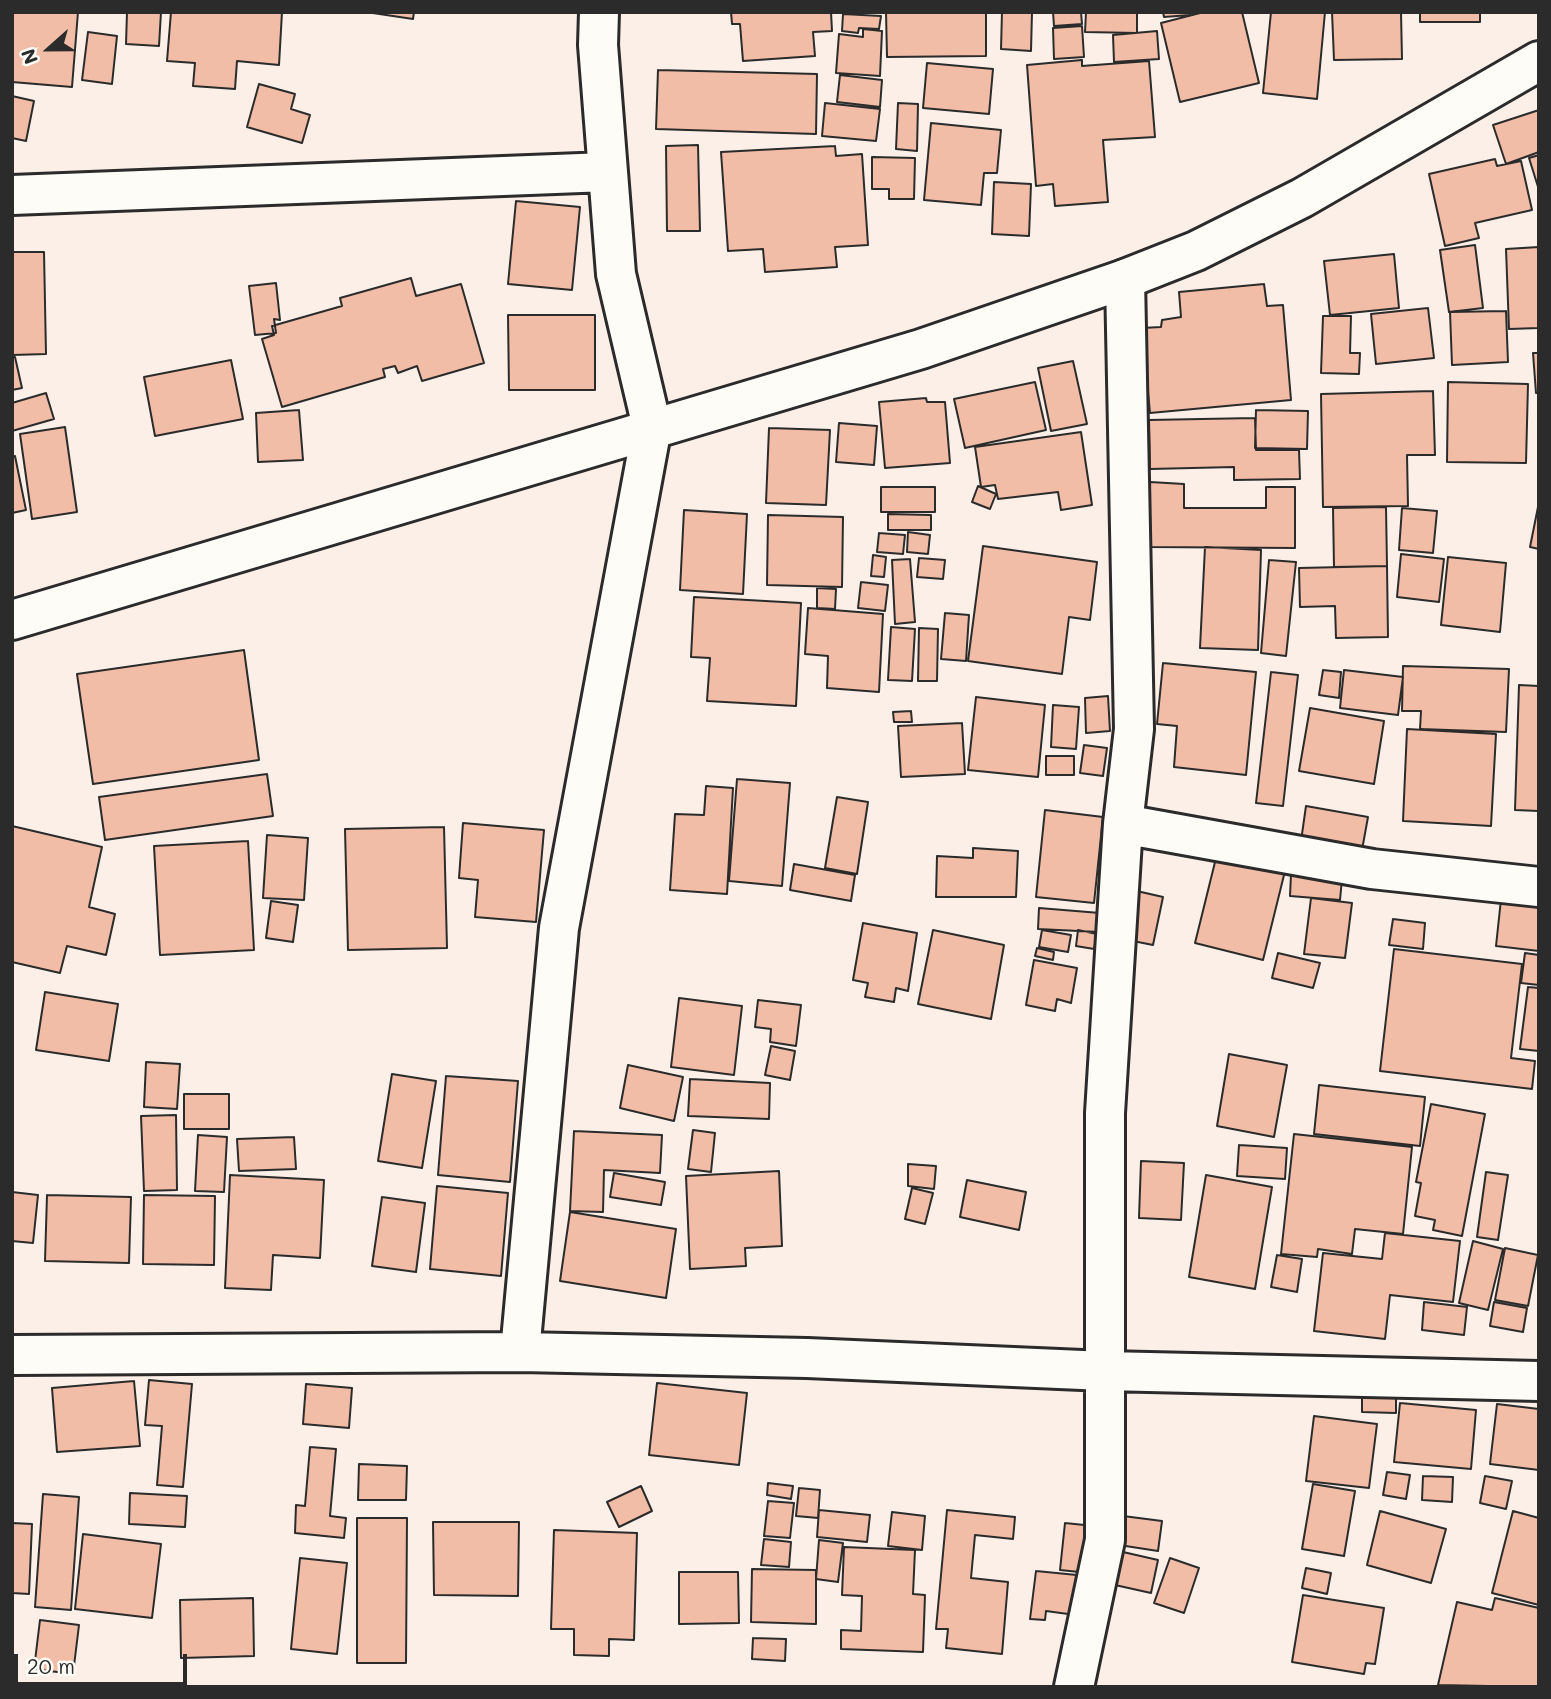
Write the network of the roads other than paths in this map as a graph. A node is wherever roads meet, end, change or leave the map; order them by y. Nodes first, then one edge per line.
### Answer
1 (599, 12) edge
2 (1539, 61) edge
3 (607, 172) junction
4 (12, 195) edge
5 (1125, 279) junction
6 (652, 427) junction
7 (12, 620) edge
8 (1123, 824) junction
9 (1539, 887) edge
10 (520, 1352) junction
11 (12, 1355) edge
12 (1105, 1371) junction
13 (1539, 1381) edge
14 (1074, 1687) edge

1 - 3 street
2 - 5 street
3 - 4 street
3 - 6 street
5 - 6 street
5 - 8 street
6 - 7 street
6 - 10 street
8 - 9 street
8 - 12 street
10 - 11 street
10 - 12 street
12 - 13 street
12 - 14 street

